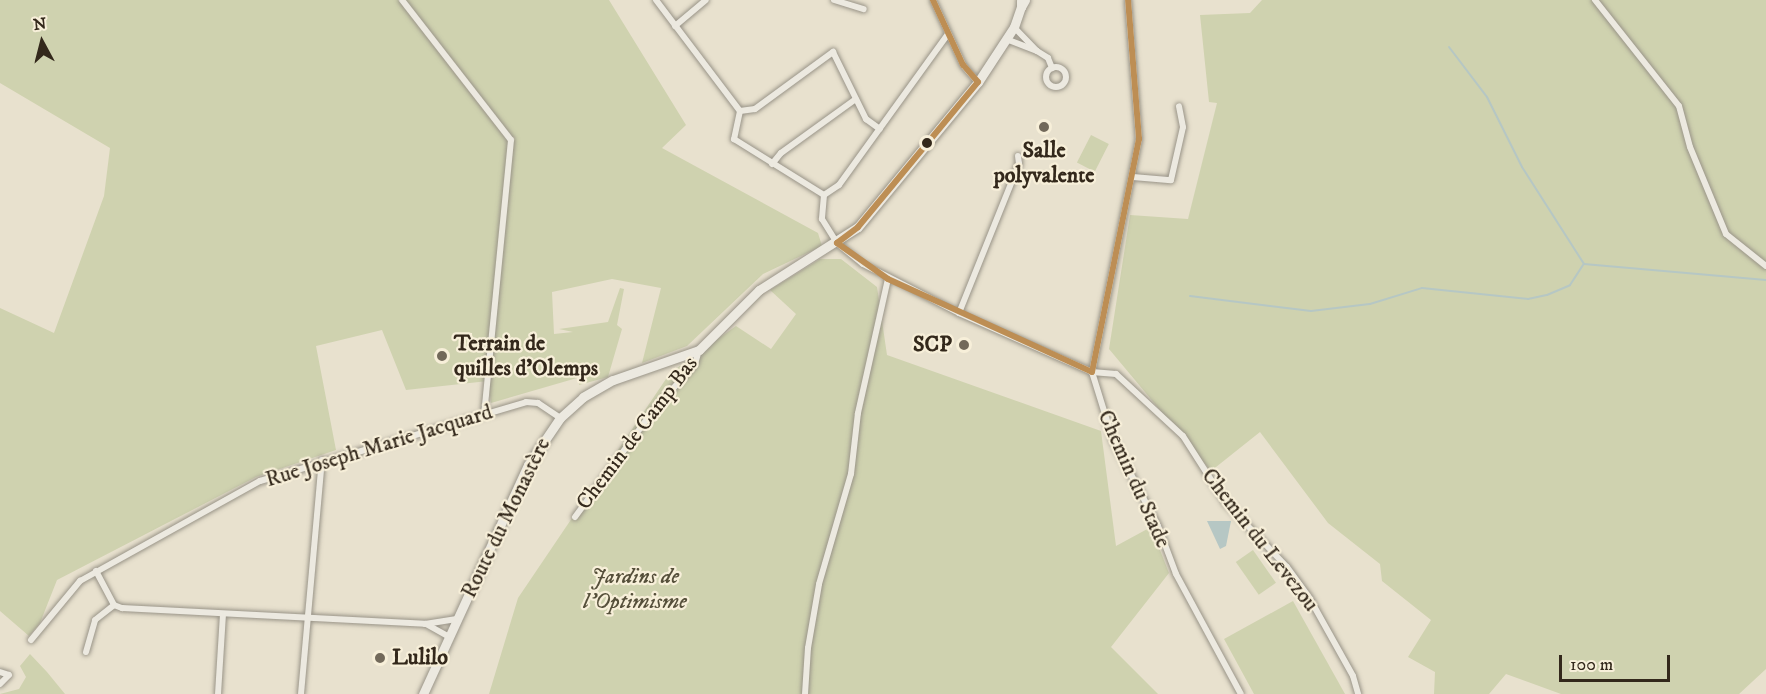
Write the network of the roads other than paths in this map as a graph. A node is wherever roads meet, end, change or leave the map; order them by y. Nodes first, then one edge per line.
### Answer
1 (402, 0) edge
2 (656, 0) edge
3 (706, 0) edge
4 (834, 0) edge
5 (933, 0) edge
6 (1128, 0) edge
7 (1595, 0) edge
8 (1022, 2) edge
9 (864, 9) dead end
10 (675, 26) junction
11 (1014, 27) junction
12 (948, 34) junction
13 (1006, 39) junction
14 (1037, 51) junction
15 (1052, 68) dead end
16 (978, 82) junction
17 (856, 99) junction
18 (1179, 106) dead end
19 (740, 111) junction
20 (880, 129) junction
21 (1018, 156) dead end
22 (772, 164) junction
23 (1133, 177) junction
24 (824, 195) junction
25 (837, 243) junction
26 (1766, 266) edge
27 (888, 279) junction
28 (958, 313) junction
29 (699, 350) junction
30 (1092, 372) junction
31 (484, 413) junction
32 (560, 418) junction
33 (322, 460) junction
34 (575, 517) dead end
35 (96, 571) junction
36 (114, 604) junction
37 (223, 615) junction
38 (307, 619) junction
39 (457, 619) junction
40 (425, 624) junction
41 (449, 637) junction
42 (30, 640) dead end
43 (86, 652) dead end
44 (0, 672) edge
45 (0, 684) edge
46 (218, 694) edge
47 (301, 694) edge
48 (423, 694) edge
49 (805, 694) edge
50 (1241, 694) edge
51 (1358, 694) edge

1 - 31 street
2 - 10 street
3 - 10 street
4 - 9 street
5 - 12 street
6 - 23 street, Chemin du Stade
7 - 26 street
8 - 11 street, Route du Monastère
10 - 19 street
11 - 13 street, Route du Monastère
11 - 14 street
12 - 16 street
12 - 20 street
13 - 14 street
13 - 16 street, Route du Monastère
14 - 15 street
16 - 25 street, Route du Monastère
17 - 19 street
17 - 20 street
17 - 22 street
18 - 23 street
19 - 22 street
20 - 24 street
21 - 28 street
22 - 24 street
23 - 30 street, Chemin du Stade
24 - 25 street
25 - 27 street
25 - 29 street, Route du Monastère
27 - 28 street
27 - 49 street
28 - 30 street
29 - 32 street, Route du Monastère
29 - 34 street, Chemin de Camp Bas
30 - 50 street, Chemin du Stade
30 - 51 street, Chemin du Levezou
31 - 32 street, Rue Joseph Marie Jacquard
31 - 33 street, Rue Joseph Marie Jacquard
32 - 39 street, Route du Monastère
33 - 35 street, Rue Joseph Marie Jacquard
33 - 38 street
35 - 36 street
35 - 42 street, Rue Joseph Marie Jacquard
36 - 37 street
36 - 43 street
37 - 38 street
37 - 46 street
38 - 40 street
38 - 47 street
39 - 40 street
39 - 41 street, Route du Monastère
40 - 41 street
41 - 48 street, Route du Monastère
44 - 45 street

